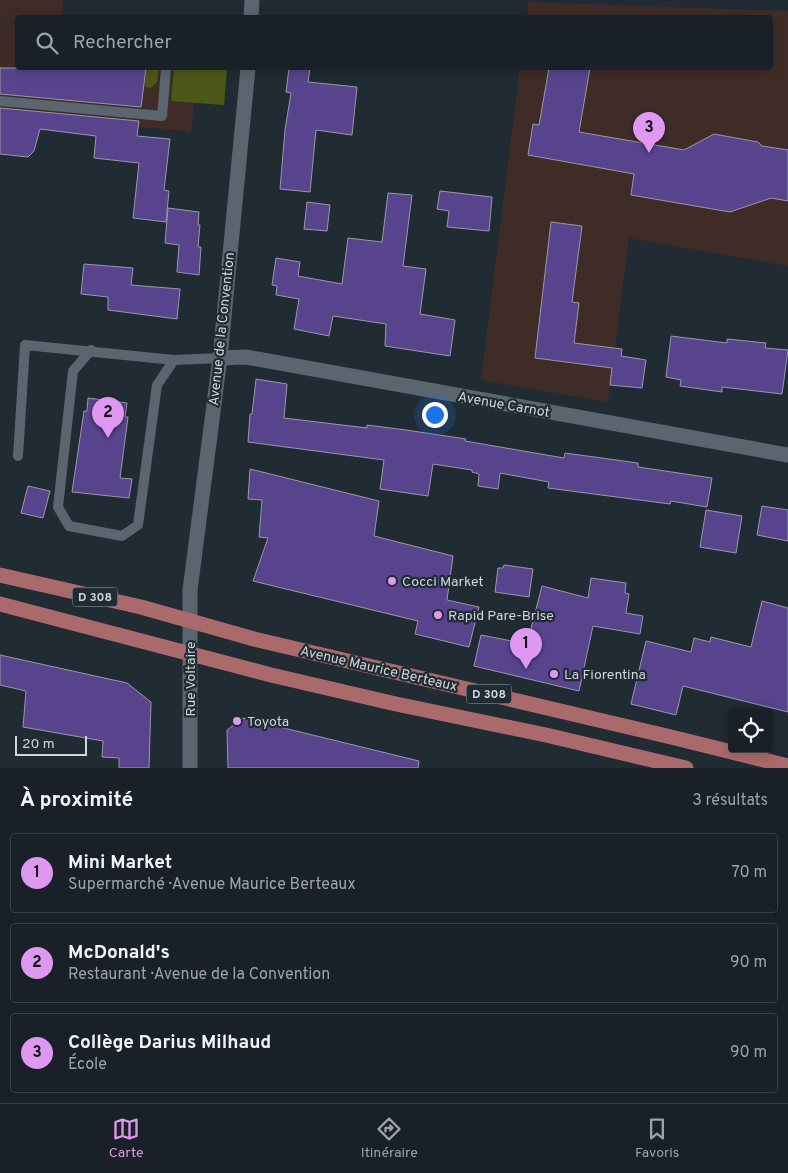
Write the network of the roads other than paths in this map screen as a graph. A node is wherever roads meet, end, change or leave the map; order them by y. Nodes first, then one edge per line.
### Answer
1 (252, 0) edge
2 (251, 15) edge
3 (166, 70) edge
4 (248, 70) edge
5 (0, 101) edge
6 (91, 350) junction
7 (220, 358) junction
8 (174, 360) junction
9 (788, 454) edge
10 (18, 456) dead end
11 (0, 575) edge
12 (190, 590) joint
13 (0, 604) edge
14 (190, 621) junction
15 (191, 654) junction
16 (788, 766) edge
17 (190, 768) edge
18 (686, 768) edge

1 - 2 street
3 - 5 lane
4 - 7 street, Avenue de la Convention
6 - 8 lane
6 - 8 lane
6 - 10 lane
7 - 8 lane
7 - 9 street, Avenue Carnot
7 - 12 street, Avenue de la Convention
11 - 14 main road, Avenue Maurice Berteaux / D 308
12 - 14 street, Rue Voltaire
13 - 15 main road
14 - 15 street, Rue Voltaire
14 - 16 main road, Avenue Maurice Berteaux / D 308
15 - 17 street, Rue Voltaire
15 - 18 main road

